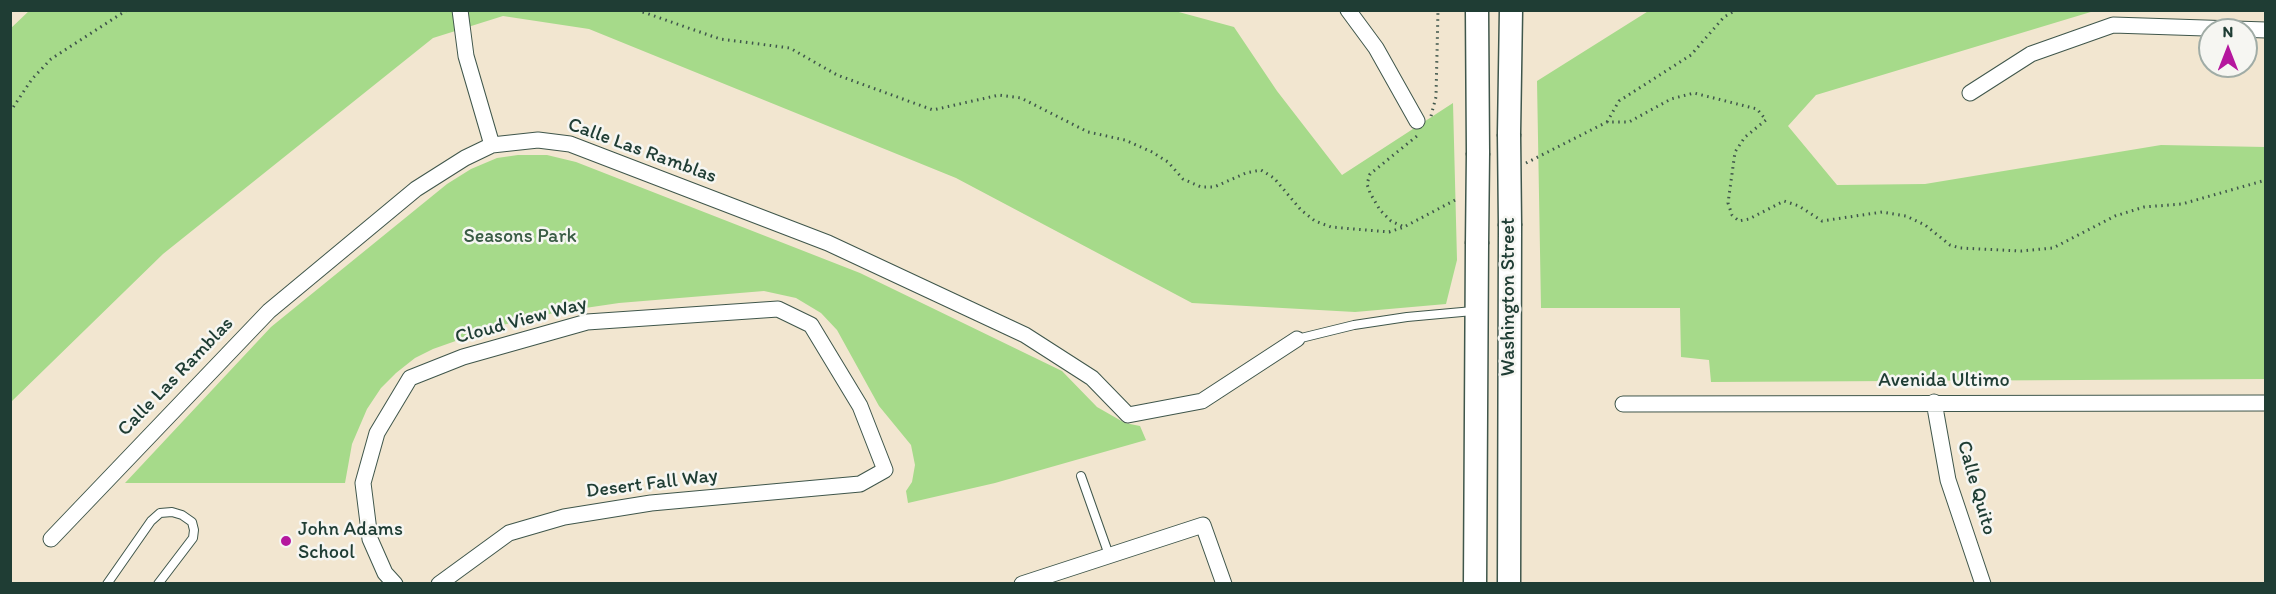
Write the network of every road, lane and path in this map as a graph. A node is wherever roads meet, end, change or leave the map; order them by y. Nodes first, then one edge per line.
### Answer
1 (127, 10) edge
2 (460, 10) edge
3 (1348, 10) edge
4 (1477, 10) edge
5 (1511, 10) edge
6 (1736, 10) edge
7 (2265, 30) edge
8 (1970, 93) dead end
9 (10, 112) edge
10 (1417, 121) dead end
11 (1606, 122) dead end
12 (492, 145) junction
13 (1477, 311) junction
14 (1297, 339) joint
15 (1934, 402) junction
16 (2265, 403) edge
17 (1623, 404) dead end
18 (885, 470) joint
19 (1081, 476) dead end
20 (51, 539) dead end
21 (1109, 555) junction
22 (106, 584) edge
23 (158, 584) edge
24 (395, 584) edge
25 (439, 584) edge
26 (1022, 584) edge
27 (1224, 584) edge
28 (1475, 584) edge
29 (1509, 584) edge
30 (1983, 584) edge

1 - 9 path
2 - 12 street
3 - 10 street
4 - 13 main road, Washington Street, bridge
5 - 29 main road, Washington Street, bridge
6 - 11 path
7 - 8 street
12 - 14 street, Calle Las Ramblas
12 - 20 street, Calle Las Ramblas
13 - 14 lane
13 - 28 main road, Washington Street
15 - 16 street, Avenida Ultimo
15 - 17 street, Avenida Ultimo
15 - 30 street, Calle Quito
18 - 24 street, Cloud View Way
18 - 25 street, Desert Fall Way
19 - 21 lane
21 - 26 street
21 - 27 street
22 - 23 lane

